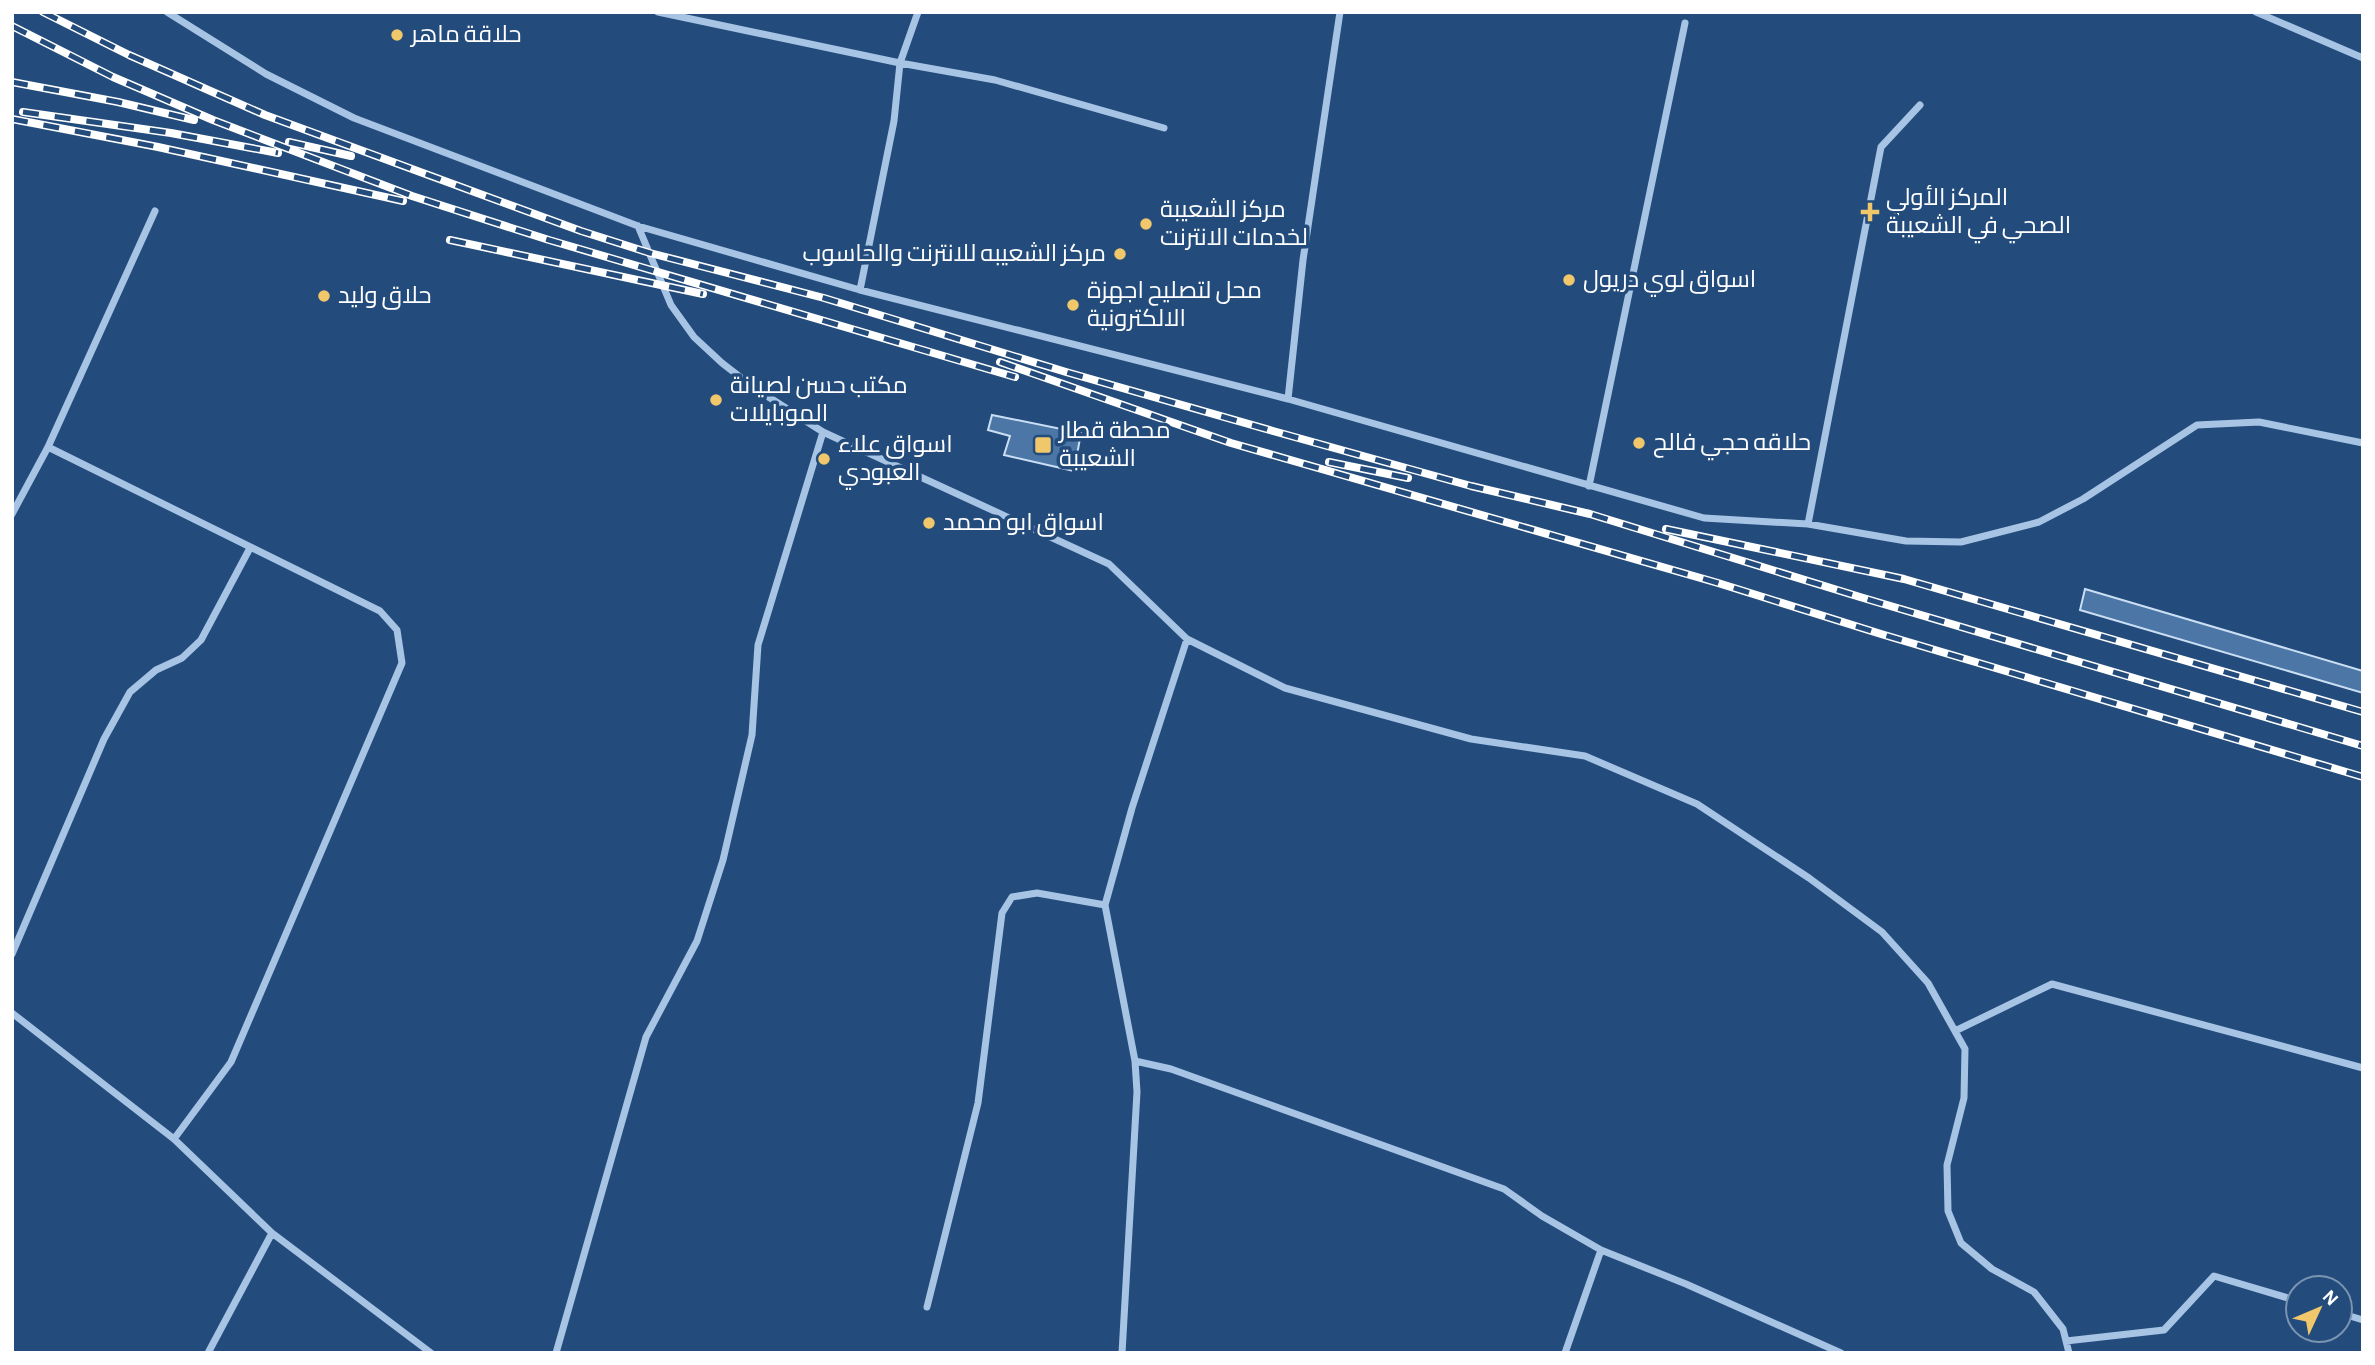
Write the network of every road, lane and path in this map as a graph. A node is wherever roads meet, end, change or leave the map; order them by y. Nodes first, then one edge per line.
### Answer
1 (167, 12) edge
2 (658, 12) edge
3 (918, 12) edge
4 (1340, 12) edge
5 (2256, 12) edge
6 (1685, 23) dead end
7 (2363, 58) edge
8 (900, 63) junction
9 (1920, 105) dead end
10 (1164, 128) dead end
11 (155, 211) dead end
12 (638, 226) junction
13 (860, 290) junction
14 (1288, 399) junction
15 (822, 432) junction
16 (2363, 443) edge
17 (48, 447) junction
18 (1589, 486) junction
19 (12, 513) edge
20 (1808, 524) junction
21 (250, 548) junction
22 (1188, 639) junction
23 (1105, 905) junction
24 (12, 954) edge
25 (12, 1013) edge
26 (1955, 1031) junction
27 (1135, 1061) junction
28 (2363, 1068) edge
29 (174, 1139) junction
30 (272, 1233) junction
31 (1601, 1250) junction
32 (2284, 1297) edge
33 (927, 1307) dead end
34 (2066, 1341) junction
35 (208, 1353) edge
36 (431, 1353) edge
37 (556, 1353) edge
38 (1122, 1353) edge
39 (1565, 1353) edge
40 (1841, 1353) edge
41 (2069, 1353) edge

1 - 12 street
2 - 8 street
3 - 8 street
4 - 14 street
5 - 7 street
6 - 18 street
8 - 10 street
8 - 13 street
9 - 20 street
11 - 17 street
12 - 13 street
12 - 15 street
13 - 14 street
14 - 18 street
15 - 22 street
15 - 37 street
16 - 20 street
17 - 19 street
17 - 21 street
18 - 20 street
21 - 24 street
21 - 29 street
22 - 23 street
22 - 26 street
23 - 27 street
23 - 33 street
25 - 29 street
26 - 28 street
26 - 34 street
27 - 31 street
27 - 38 street
29 - 30 street
30 - 35 street
30 - 36 street
31 - 39 street
31 - 40 street
32 - 34 street
34 - 41 street

